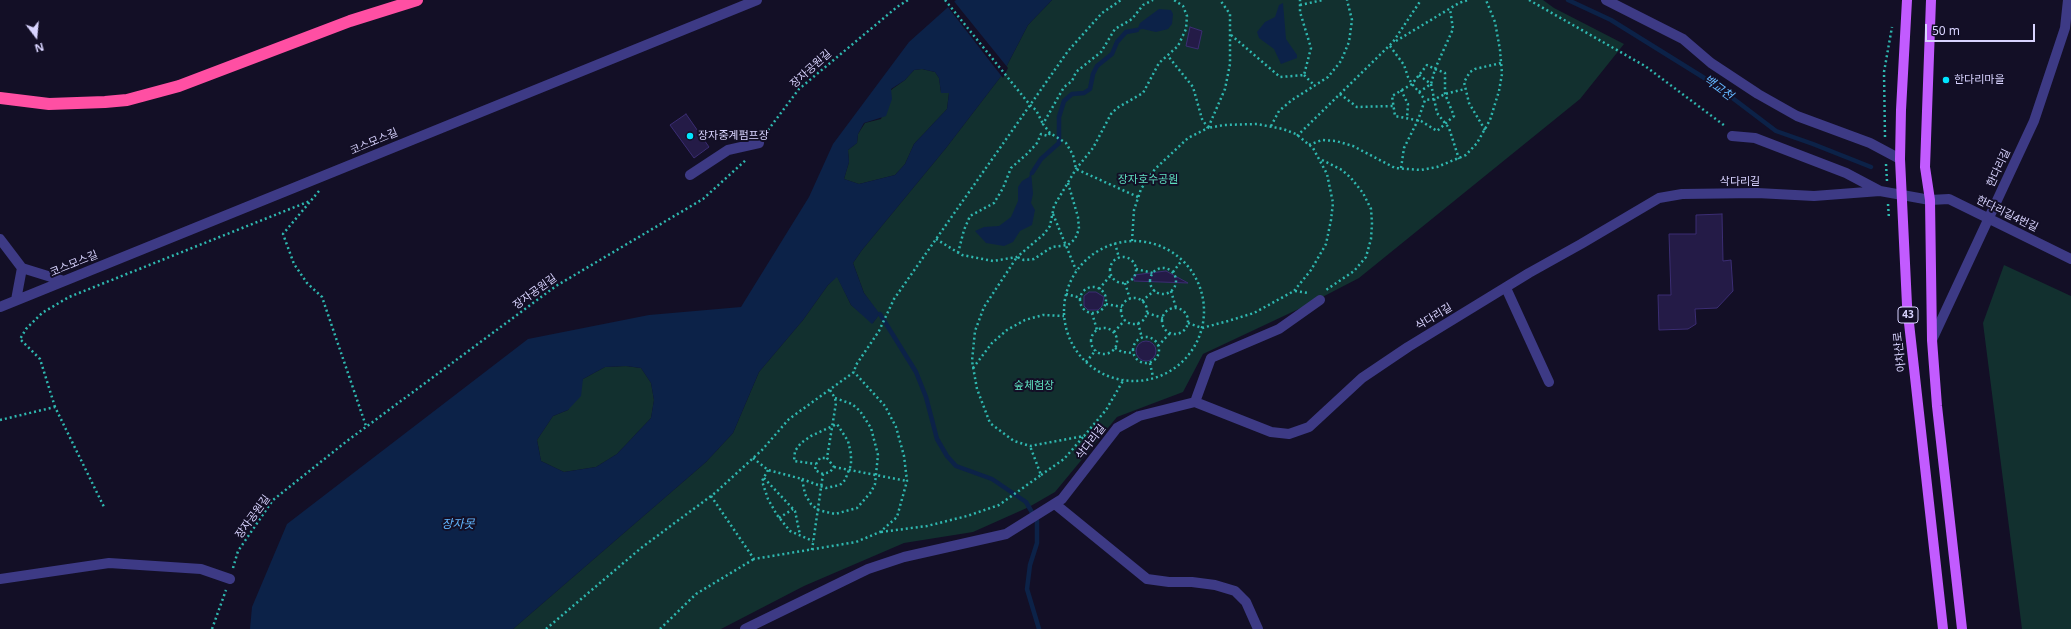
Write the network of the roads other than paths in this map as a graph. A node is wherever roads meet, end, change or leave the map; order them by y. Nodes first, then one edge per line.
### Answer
1 (417, 0) edge
2 (757, 0) edge
3 (1606, 0) edge
4 (1907, 0) edge
5 (1931, 0) edge
6 (2068, 0) edge
7 (0, 98) edge
8 (1732, 136) road end
9 (759, 143) road end
10 (1900, 159) junction
11 (690, 175) dead end
12 (1880, 191) junction
13 (1901, 196) junction
14 (1930, 200) junction
15 (1989, 218) junction
16 (0, 239) edge
17 (2071, 259) edge
18 (22, 268) junction
19 (64, 281) junction
20 (1506, 288) junction
21 (1317, 295) road end
22 (16, 300) junction
23 (0, 307) edge
24 (1932, 340) junction
25 (1549, 382) dead end
26 (1195, 402) junction
27 (1051, 506) junction
28 (0, 579) edge
29 (230, 579) road end
30 (745, 629) edge
31 (1258, 629) edge
32 (1943, 629) edge
33 (1962, 629) edge

1 - 7 highway
2 - 19 street, 코스모스길
3 - 10 street
4 - 10 main road, 아차산로 / 43
5 - 14 main road, 43
6 - 15 street, 한다리길
8 - 12 street
9 - 11 street
10 - 13 main road, 아차산로 / 43
12 - 13 street, 한다리길4번길
12 - 20 street, 삭다리길
13 - 14 street, 한다리길4번길
13 - 32 main road, 아차산로 / 43
14 - 15 street, 한다리길4번길
14 - 24 main road, 43
15 - 17 street, 한다리길4번길
15 - 24 street, 한다리길
16 - 18 street
18 - 19 street
18 - 22 street
19 - 22 street, 코스모스길
20 - 25 street
20 - 26 street, 삭다리길
21 - 26 street
22 - 23 street, 코스모스길
24 - 33 main road, 43
26 - 27 street, 삭다리길
27 - 30 street, 삭다리길
27 - 31 street
28 - 29 street

